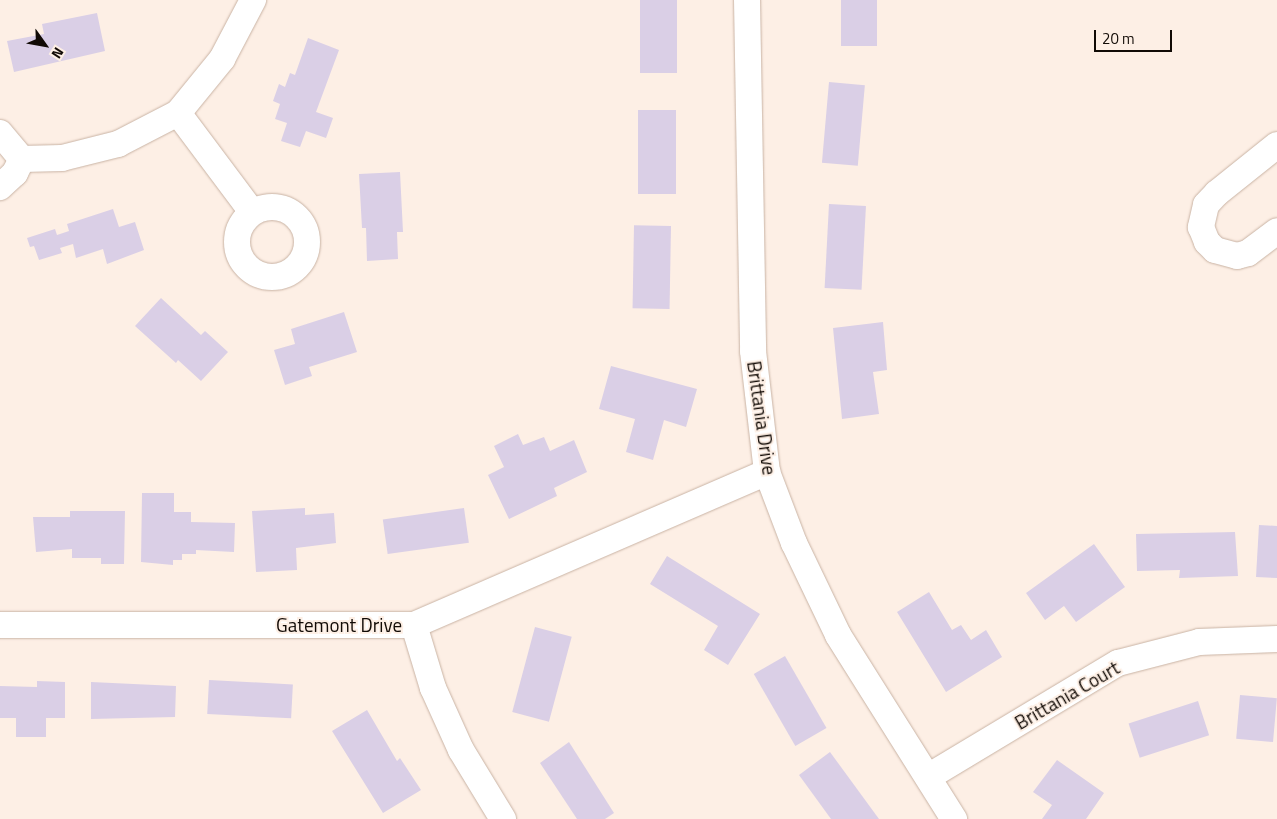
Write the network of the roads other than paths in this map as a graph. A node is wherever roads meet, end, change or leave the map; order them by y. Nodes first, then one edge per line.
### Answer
1 (254, 0) edge
2 (747, 0) edge
3 (178, 113) junction
4 (0, 133) edge
5 (1277, 145) edge
6 (22, 159) junction
7 (0, 187) edge
8 (252, 212) dead end
9 (1277, 231) edge
10 (767, 472) junction
11 (0, 625) edge
12 (414, 625) junction
13 (1277, 639) edge
14 (928, 777) junction
15 (503, 819) edge
16 (954, 819) edge

1 - 3 street
2 - 10 street, Brittania Drive
3 - 6 street
3 - 8 street
4 - 6 street
5 - 9 street
6 - 7 street
10 - 12 street, Gatemont Drive
10 - 14 street, Brittania Drive
11 - 12 street, Gatemont Drive
12 - 15 street
13 - 14 street, Brittania Court
14 - 16 street, Brittania Drive

